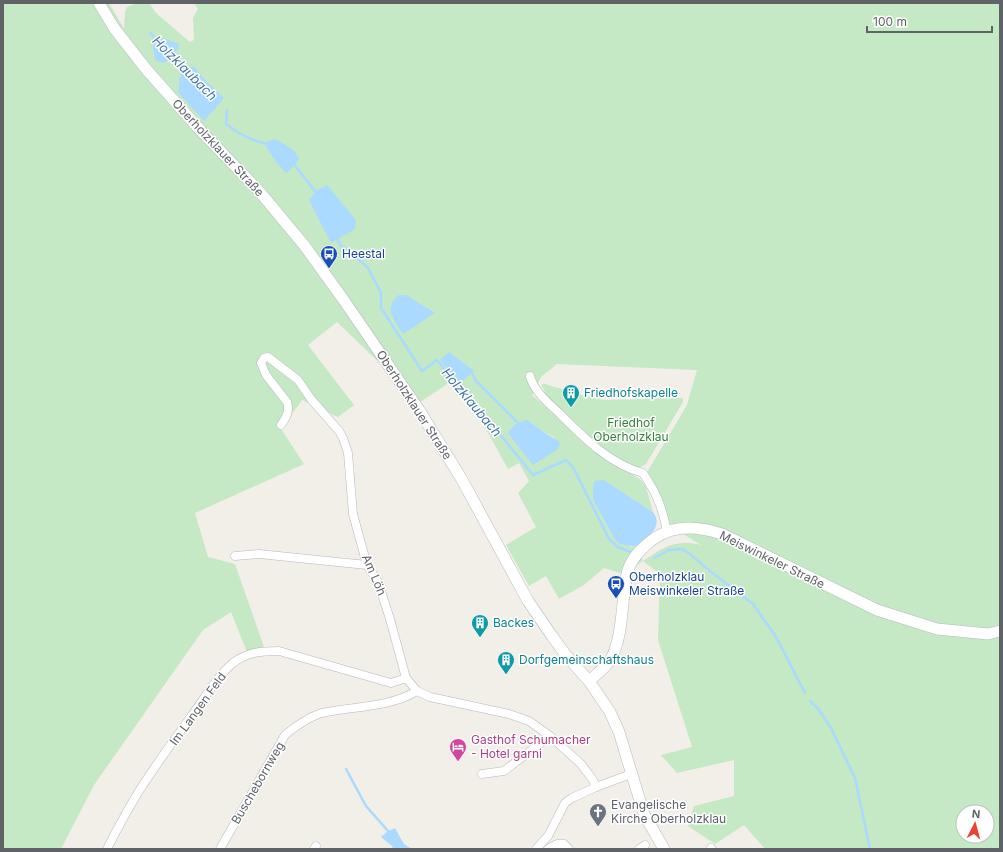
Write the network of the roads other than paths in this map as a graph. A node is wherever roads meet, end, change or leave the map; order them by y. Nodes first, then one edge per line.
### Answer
1 (99, 3) edge
2 (530, 376) dead end
3 (282, 425) dead end
4 (667, 531) junction
5 (235, 556) dead end
6 (367, 565) junction
7 (1000, 631) edge
8 (406, 678) junction
9 (589, 680) junction
10 (417, 691) junction
11 (550, 736) junction
12 (482, 774) dead end
13 (631, 774) junction
14 (596, 787) junction
15 (107, 849) edge
16 (220, 849) edge
17 (536, 849) edge
18 (548, 849) edge
19 (569, 849) edge
20 (664, 849) edge

1 - 9 main road, Oberholzklauer Straße
2 - 4 street
3 - 6 street, Am Löh
4 - 7 main road, Meiswinkeler Straße
4 - 9 main road, Meiswinkeler Straße
5 - 6 street
6 - 8 street, Am Löh
8 - 10 street, Am Löh
8 - 15 street, Im Langen Feld
9 - 13 main road, Oberholzklauer Straße
10 - 11 street, Am Löh
10 - 16 street, Buschebornweg
11 - 12 street
11 - 14 street, Am Löh
13 - 14 street
13 - 20 main road, Oberholzklauer Straße
14 - 17 street
18 - 19 street

